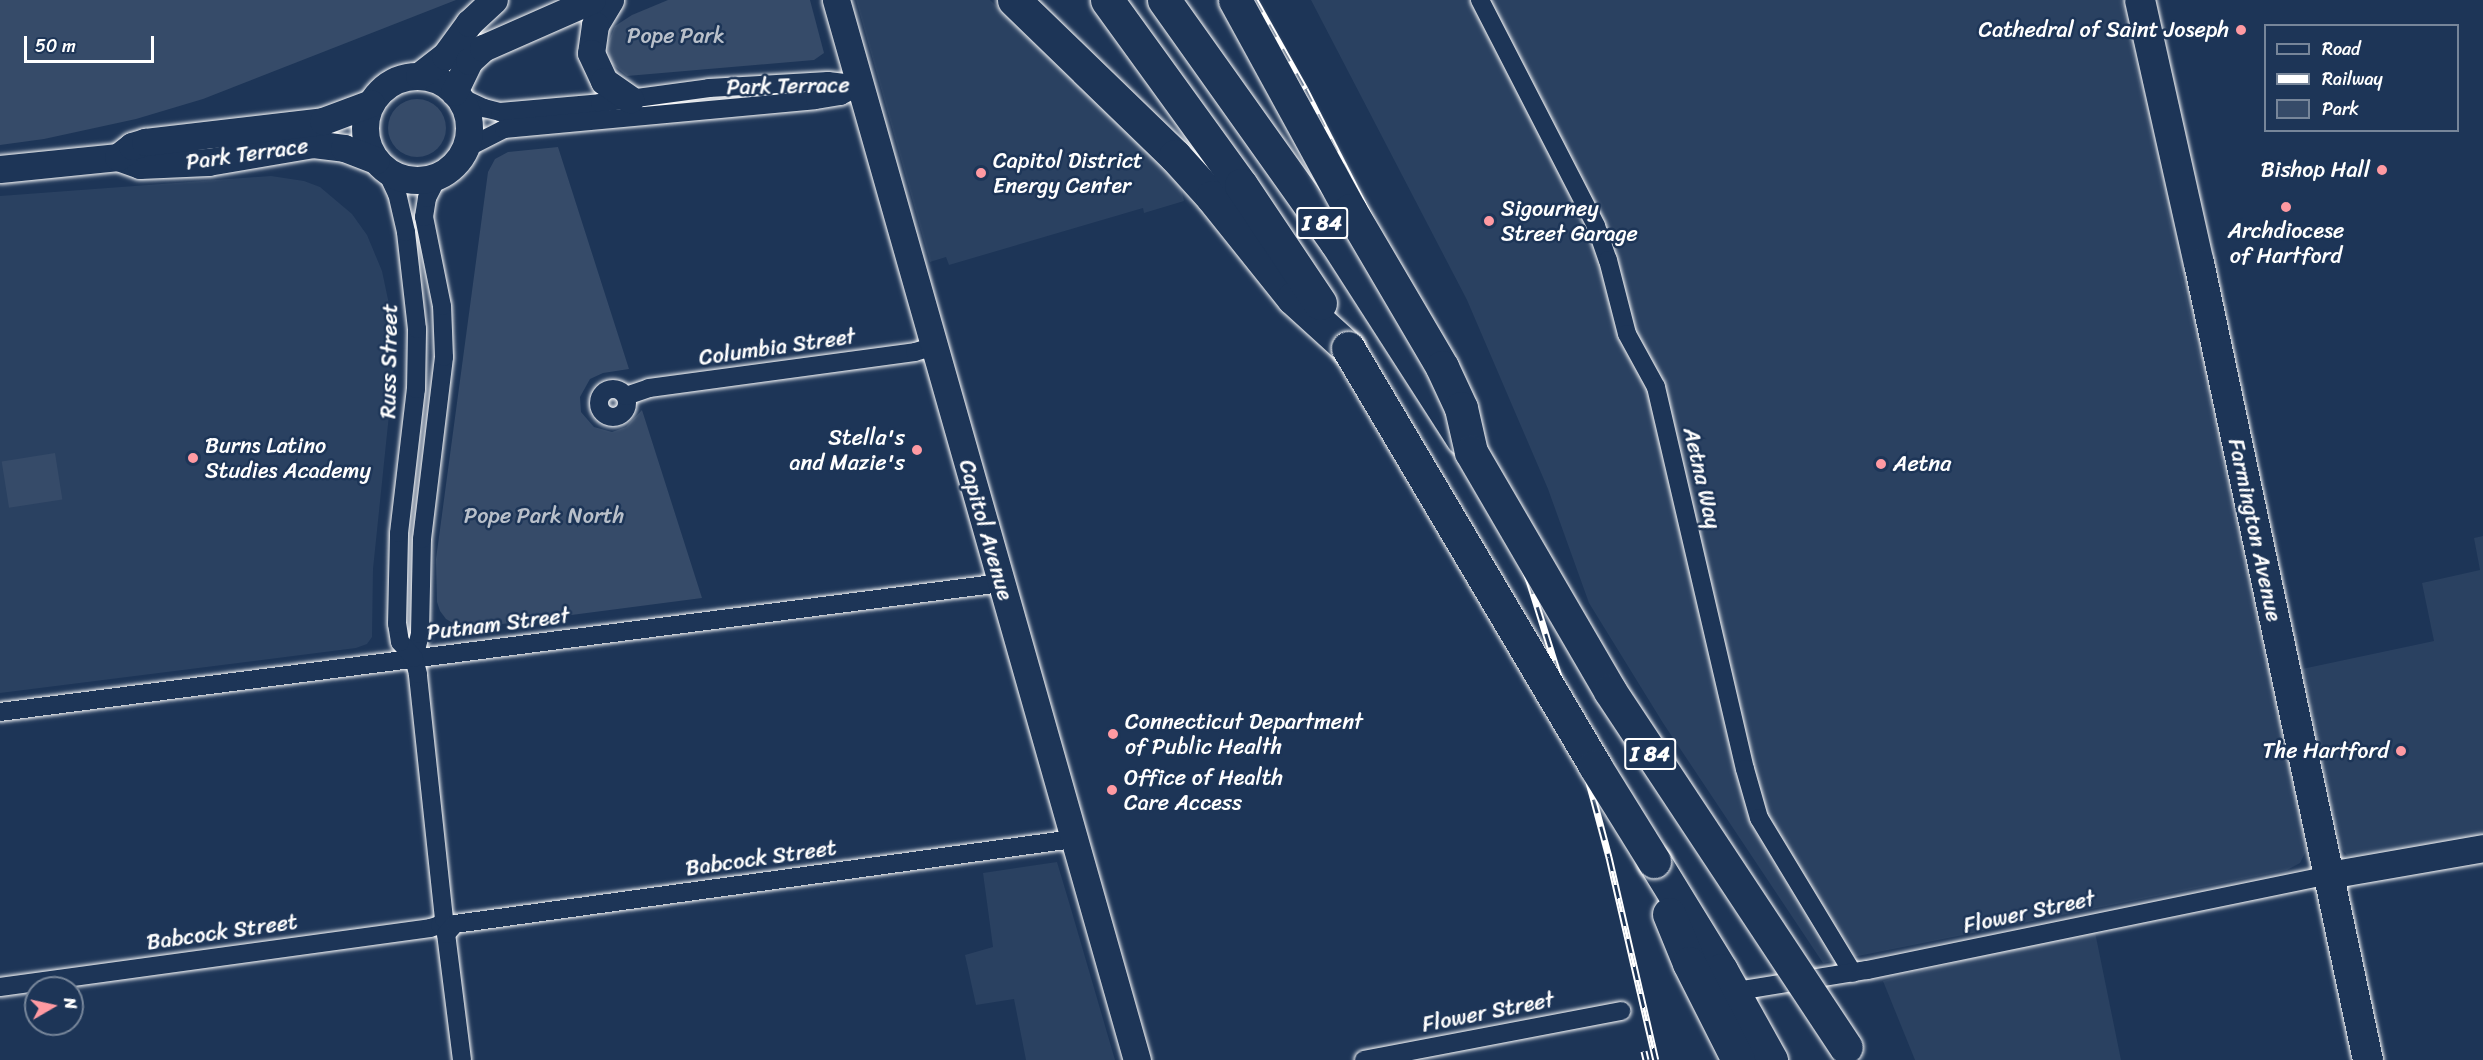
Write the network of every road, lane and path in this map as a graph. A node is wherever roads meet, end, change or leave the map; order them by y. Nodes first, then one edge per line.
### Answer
1 (494, 0) edge
2 (592, 0) edge
3 (610, 0) edge
4 (836, 0) edge
5 (1014, 0) edge
6 (1107, 0) edge
7 (1164, 0) edge
8 (1235, 0) edge
9 (1480, 0) edge
10 (2140, 0) edge
11 (419, 76) junction
12 (861, 85) junction
13 (456, 94) junction
14 (630, 99) junction
15 (371, 103) junction
16 (219, 133) junction
17 (465, 148) junction
18 (118, 157) junction
19 (222, 161) junction
20 (381, 165) junction
21 (0, 169) edge
22 (438, 176) junction
23 (935, 346) junction
24 (1348, 348) junction
25 (626, 396) dead end
26 (1471, 452) junction
27 (1001, 583) junction
28 (414, 658) junction
29 (0, 712) edge
30 (1073, 839) junction
31 (2483, 848) edge
32 (1654, 861) junction
33 (2329, 875) junction
34 (449, 920) junction
35 (1853, 973) junction
36 (0, 987) edge
37 (1737, 992) dead end
38 (1621, 1011) dead end
39 (1849, 1056) edge
40 (462, 1060) edge
41 (1137, 1060) edge
42 (1364, 1060) edge
43 (1738, 1060) edge
44 (1771, 1060) edge
45 (2368, 1060) edge

1 - 11 main road
2 - 13 main road
3 - 14 main road
4 - 12 main road, Capitol Avenue
5 - 24 highway
6 - 24 highway, I 84
7 - 26 highway, I 84
8 - 26 highway, bridge
9 - 35 street, Aetna Way
10 - 33 main road, Farmington Avenue
11 - 13 main road
11 - 15 main road
12 - 14 street, Park Terrace
12 - 17 street, Park Terrace
12 - 23 main road, Capitol Avenue
13 - 14 street, Park Terrace
13 - 17 main road
15 - 16 main road, Park Terrace
15 - 20 main road
16 - 18 main road, Park Terrace
16 - 19 main road
17 - 22 main road
18 - 19 main road, Park Terrace
18 - 21 main road, Park Terrace
19 - 20 main road, Park Terrace
20 - 22 main road
20 - 28 street, Russ Street
22 - 28 street, Russ Street
23 - 25 street, Columbia Street
23 - 27 main road, Capitol Avenue
24 - 32 highway, I 84, bridge
26 - 39 highway, I 84, bridge
27 - 28 street, Putnam Street
27 - 30 main road, Capitol Avenue
28 - 29 street, Putnam Street
28 - 34 street, Russ Street
30 - 34 street, Babcock Street
30 - 41 main road, Capitol Avenue
31 - 33 main road
32 - 43 highway
32 - 44 highway, I 84
33 - 35 street, Flower Street
33 - 45 main road, Farmington Avenue
34 - 36 street, Babcock Street
34 - 40 street, Russ Street
35 - 37 street, Flower Street
38 - 42 street, Flower Street

